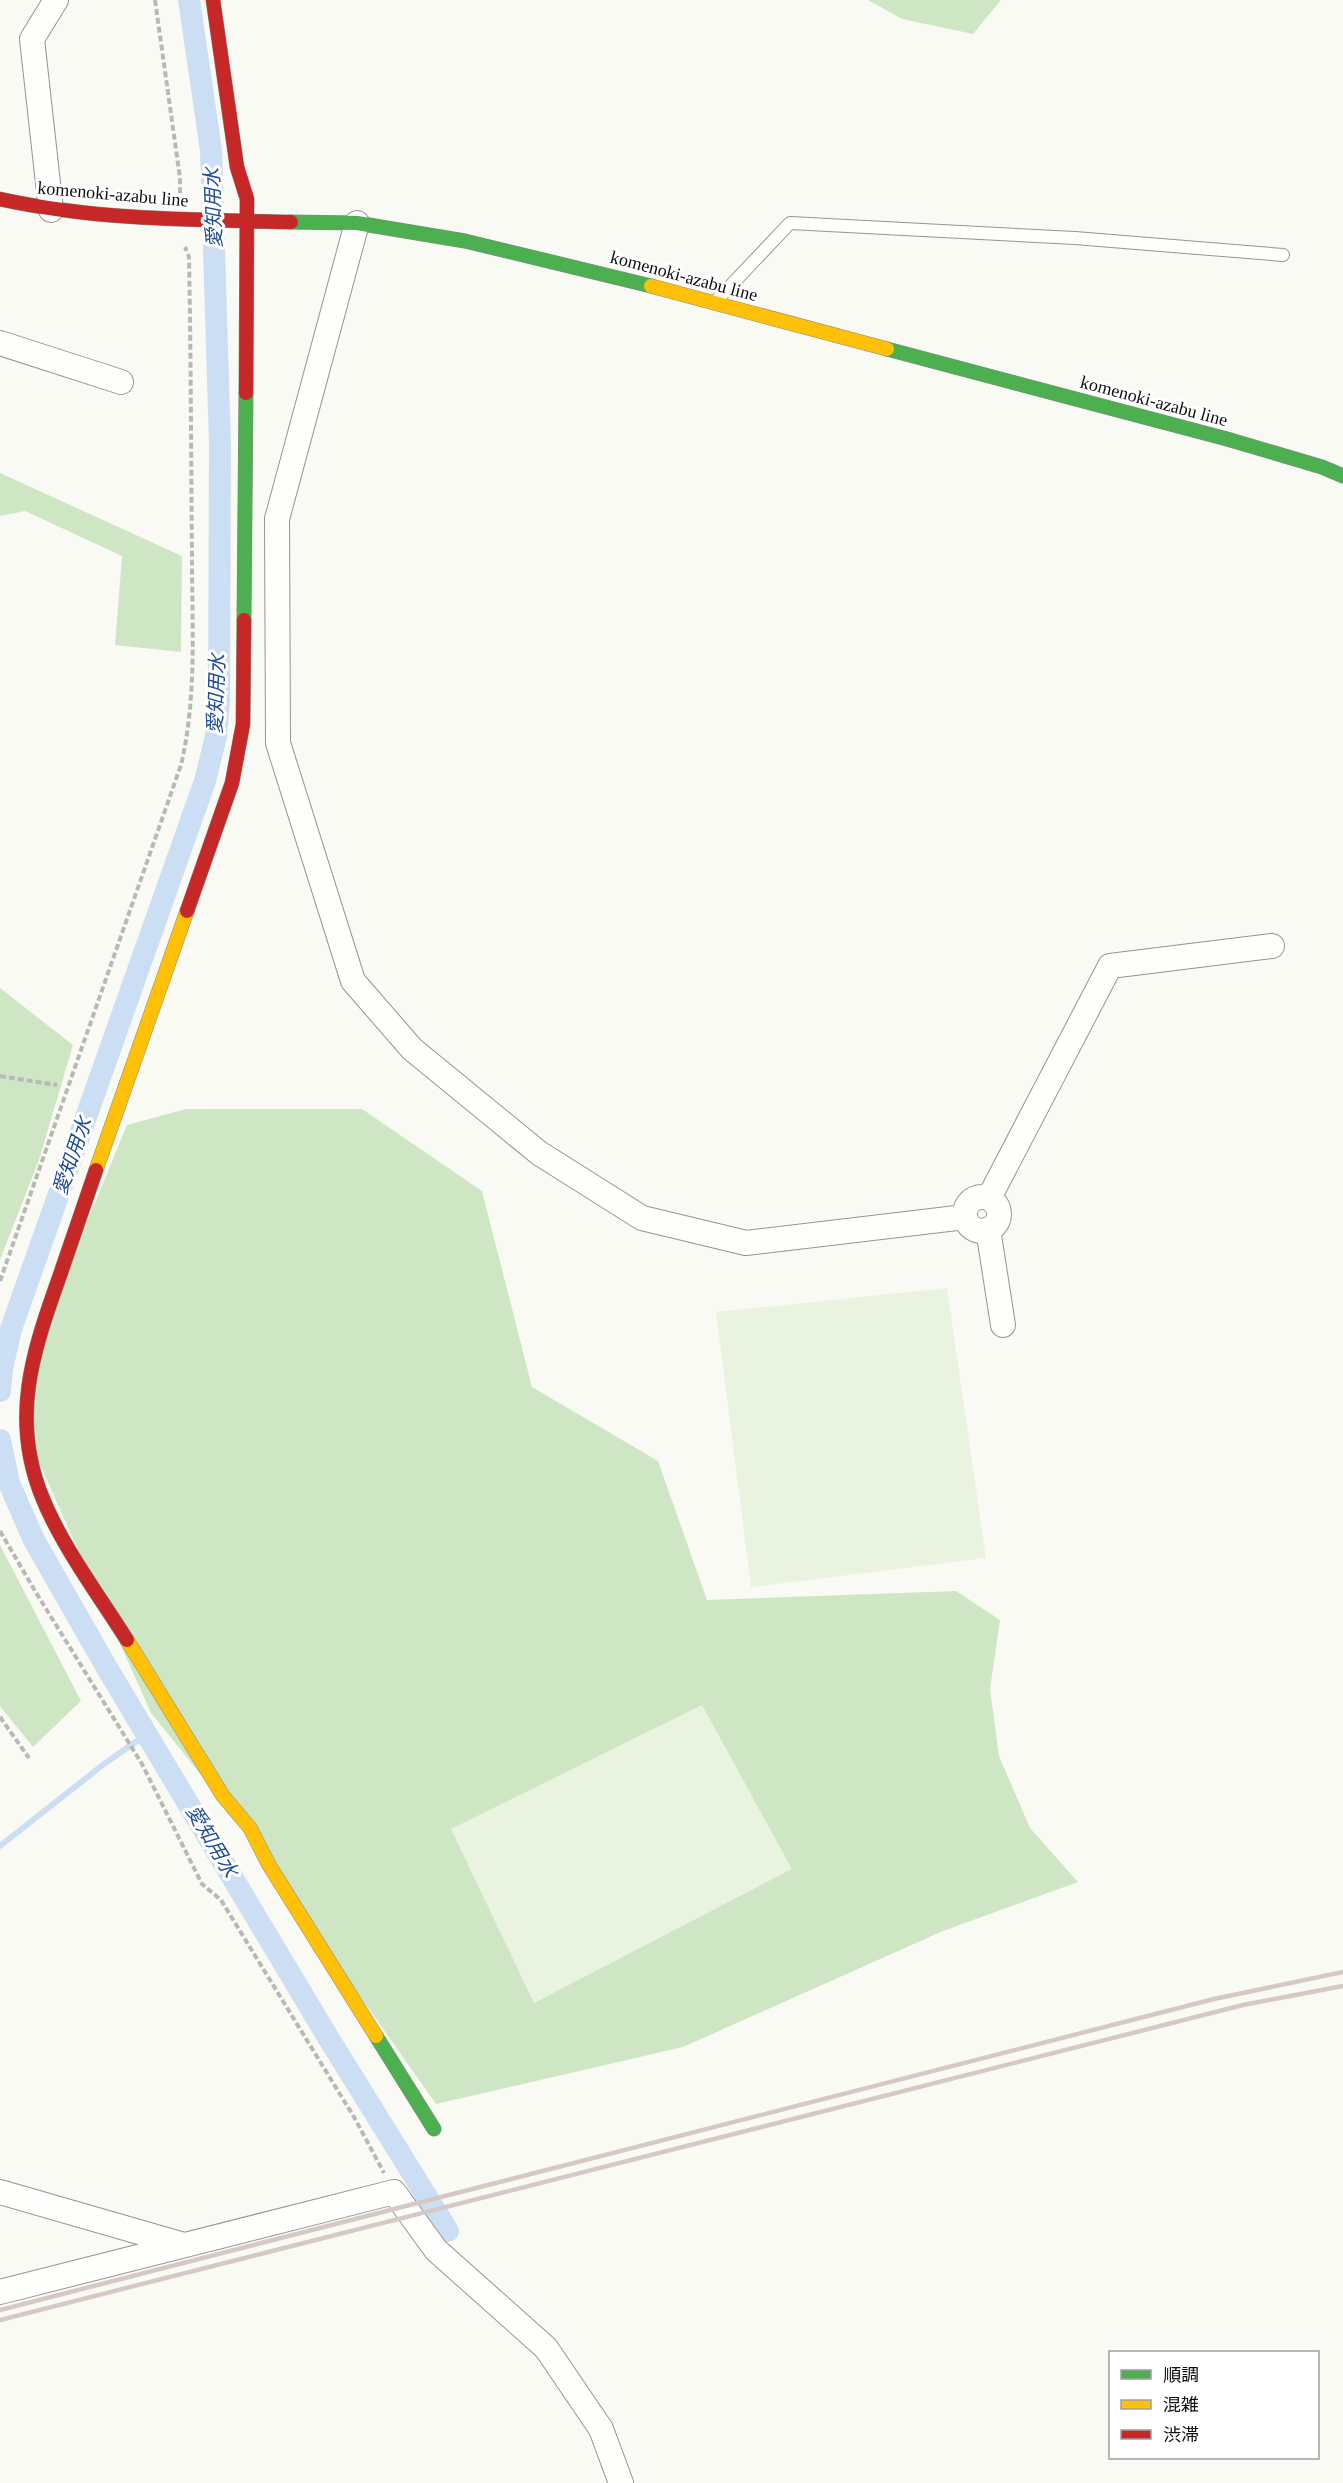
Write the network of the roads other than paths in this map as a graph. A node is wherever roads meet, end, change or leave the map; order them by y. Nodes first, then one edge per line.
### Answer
1 (56, 0) edge
2 (213, 0) edge
3 (0, 199) edge
4 (51, 210) junction
5 (245, 220) junction
6 (357, 223) junction
7 (1283, 255) dead end
8 (714, 303) junction
9 (0, 343) edge
10 (121, 382) dead end
11 (1343, 476) edge
12 (1272, 946) dead end
13 (989, 1198) junction
14 (965, 1217) junction
15 (988, 1229) junction
16 (1003, 1324) dead end
17 (434, 2128) dead end
18 (0, 2192) edge
19 (186, 2246) junction
20 (0, 2292) edge
21 (621, 2483) edge

1 - 4 street
2 - 5 street
3 - 4 street, komenoki-azabu line
4 - 5 street, komenoki-azabu line
5 - 6 street, komenoki-azabu line
5 - 17 street
6 - 8 street, komenoki-azabu line
6 - 14 street
7 - 8 lane
8 - 11 street, komenoki-azabu line
9 - 10 street
12 - 13 street
13 - 14 street
13 - 15 street
14 - 15 street
15 - 16 street
18 - 19 street
19 - 20 street
19 - 21 street

